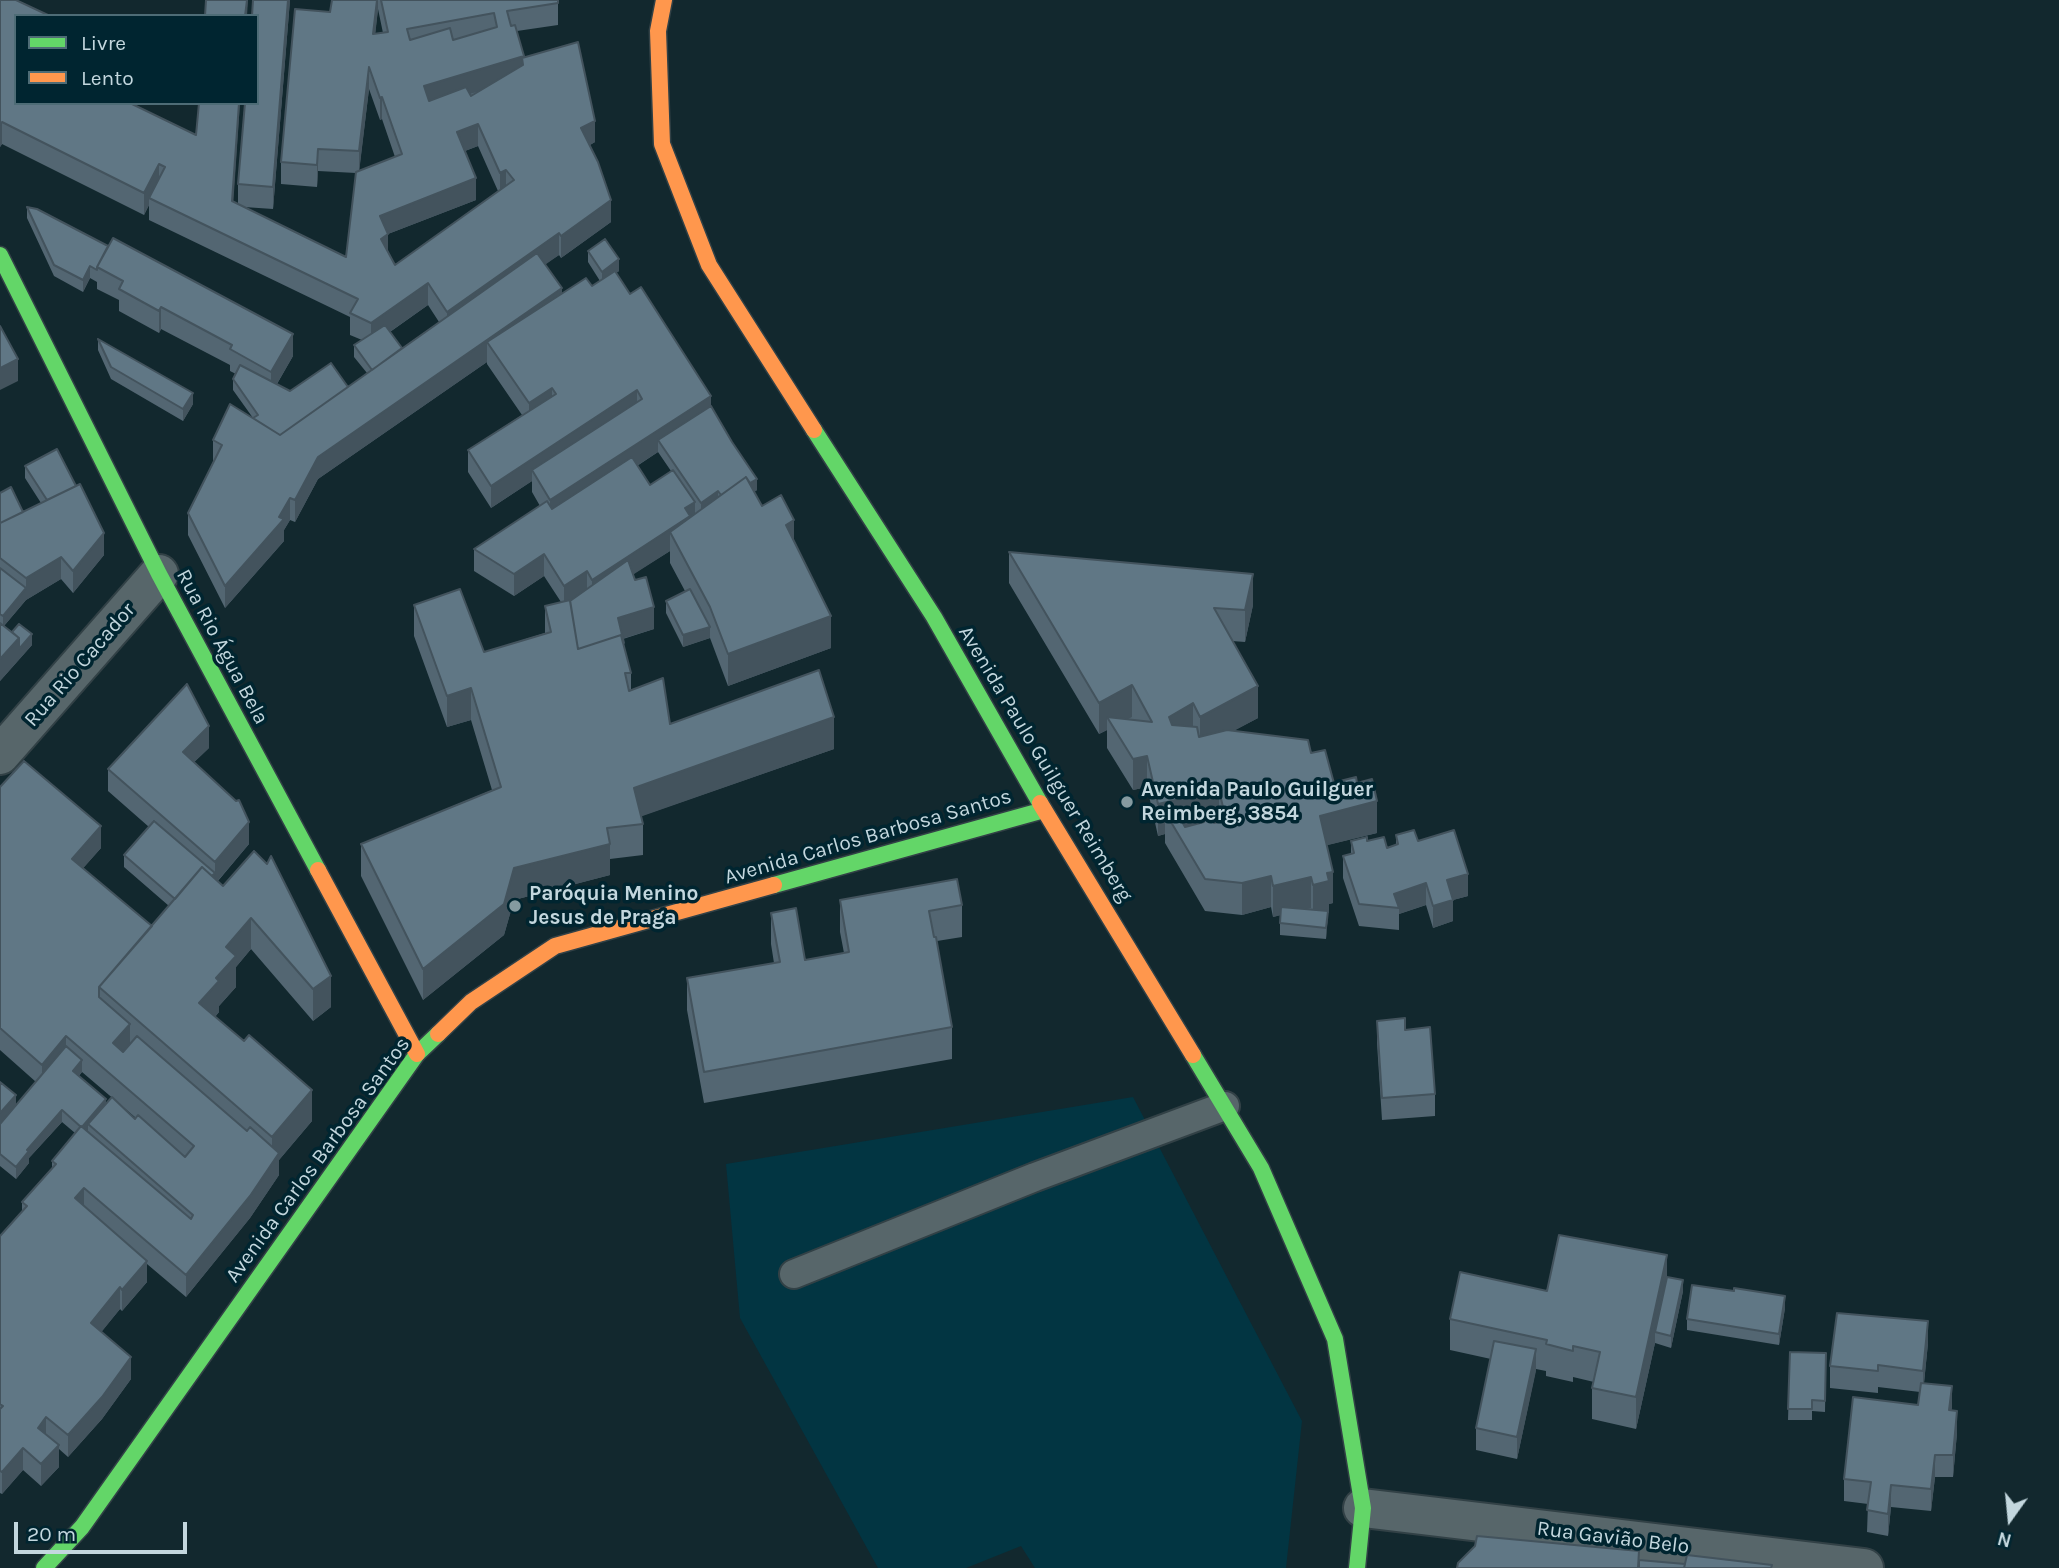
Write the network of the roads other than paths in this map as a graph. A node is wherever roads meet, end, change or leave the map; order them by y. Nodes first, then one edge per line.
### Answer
1 (664, 0) edge
2 (0, 255) edge
3 (159, 574) junction
4 (0, 755) edge
5 (1044, 810) junction
6 (416, 1054) junction
7 (1225, 1106) junction
8 (794, 1275) dead end
9 (1363, 1508) junction
10 (44, 1568) edge
11 (1357, 1568) edge
12 (1864, 1568) edge

1 - 5 main road, Avenida Paulo Guilguer Reimberg
2 - 3 main road, Rua Rio Água Bela
3 - 4 street, Rua Rio Cacador
3 - 6 main road, Rua Rio Água Bela
5 - 6 main road, Avenida Carlos Barbosa Santos
5 - 7 main road, Avenida Paulo Guilguer Reimberg
6 - 10 main road, Avenida Carlos Barbosa Santos
7 - 8 lane
7 - 9 main road, Avenida Paulo Guilguer Reimberg
9 - 11 main road, Avenida Paulo Guilguer Reimberg
9 - 12 street, Rua Gavião Belo

